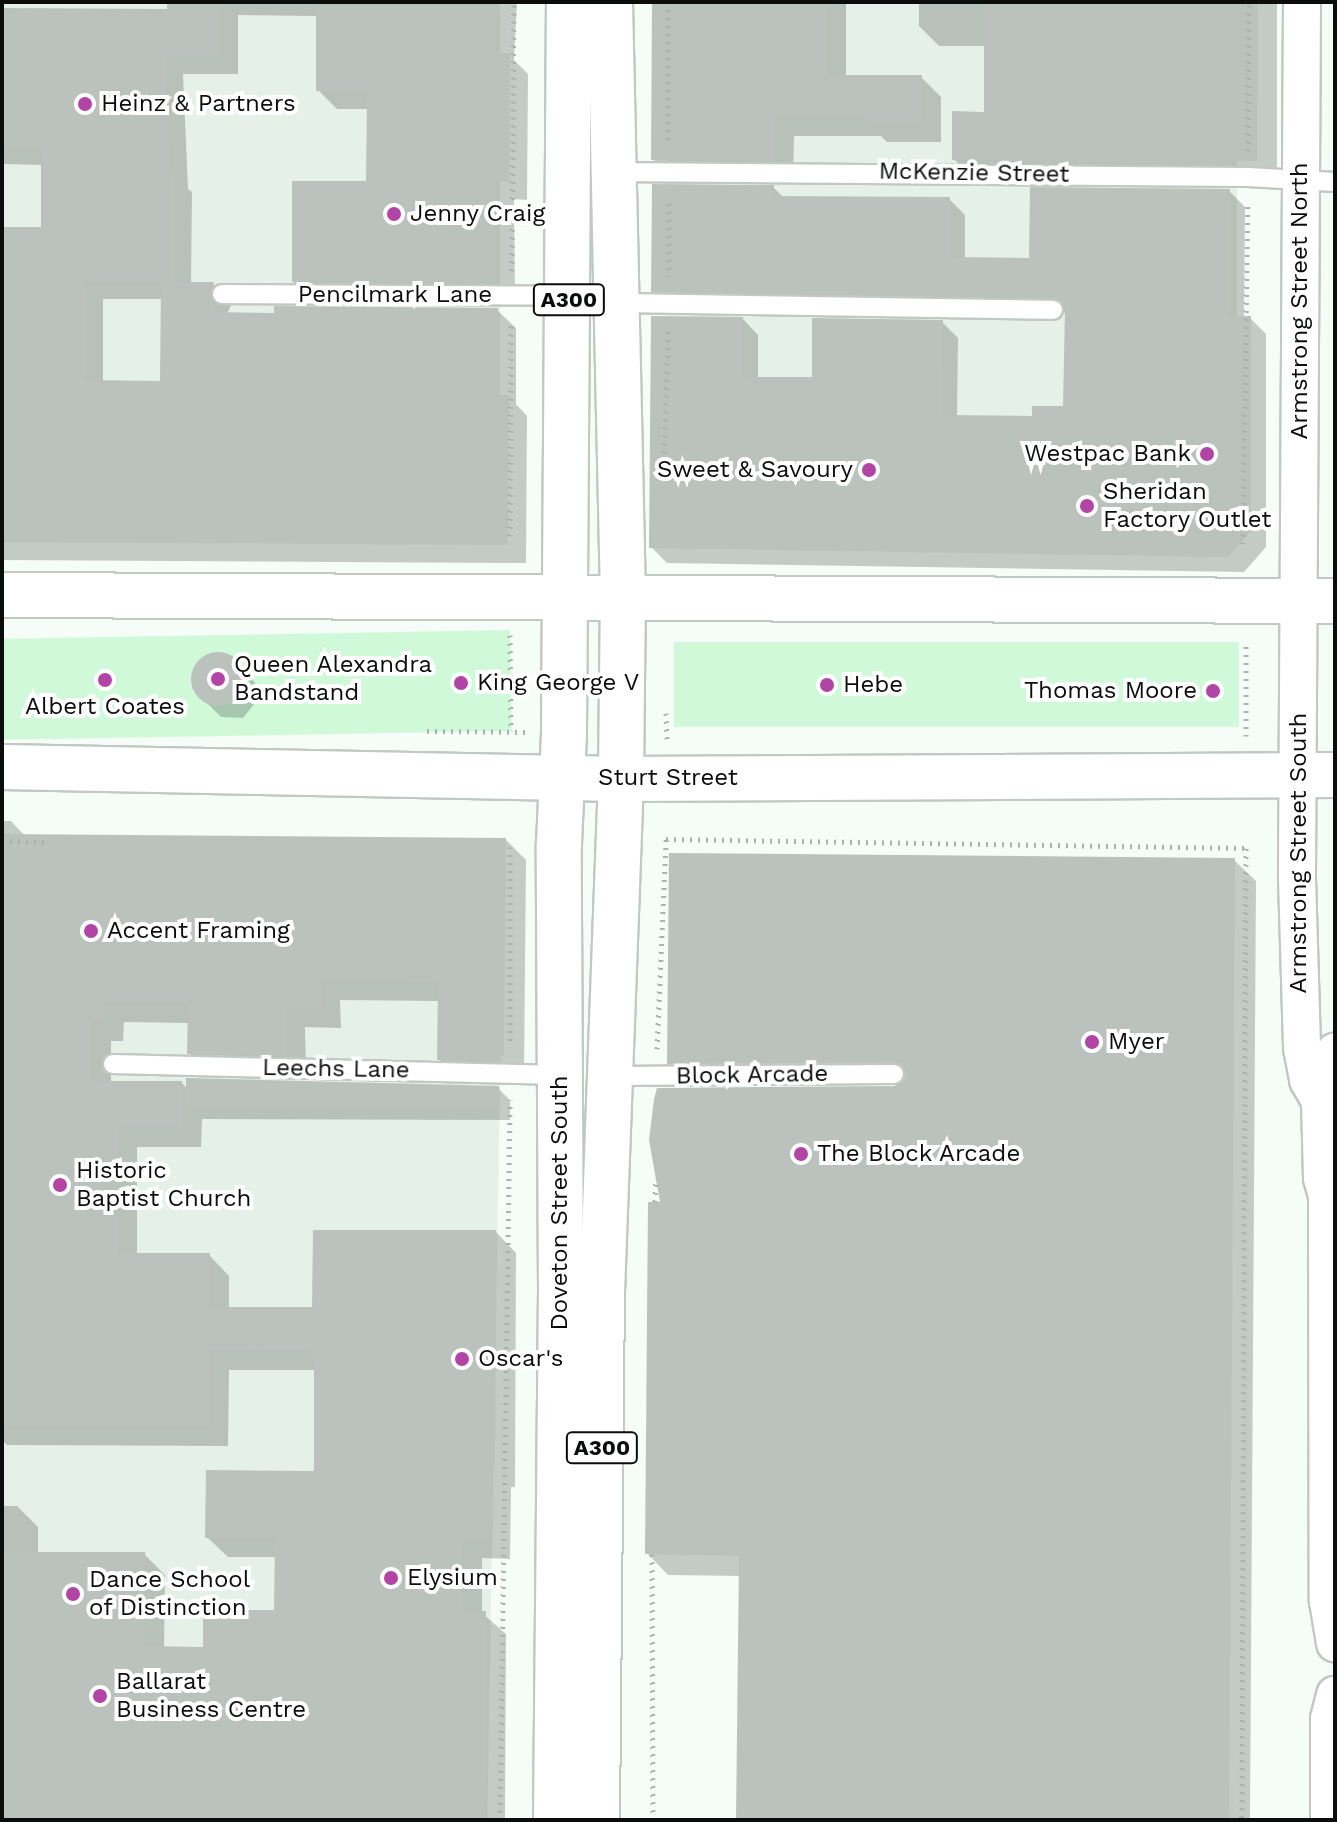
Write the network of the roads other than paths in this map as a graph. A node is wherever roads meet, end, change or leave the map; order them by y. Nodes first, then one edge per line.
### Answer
1 (569, 2) edge
2 (610, 2) edge
3 (1302, 2) edge
4 (612, 172) junction
5 (1318, 182) edge
6 (222, 294) dead end
7 (569, 296) junction
8 (615, 303) junction
9 (1053, 310) dead end
10 (2, 595) edge
11 (564, 597) junction
12 (623, 598) junction
13 (1317, 601) edge
14 (2, 767) edge
15 (1316, 776) edge
16 (563, 778) junction
17 (621, 779) junction
18 (1335, 1051) edge
19 (113, 1064) dead end
20 (894, 1074) dead end
21 (559, 1075) junction
22 (609, 1076) junction
23 (1320, 1101) junction
24 (1331, 1201) edge
25 (1335, 1643) edge
26 (1332, 1707) edge
27 (556, 1820) edge
28 (597, 1820) edge
29 (1329, 1820) edge

1 - 7 main road, A300
2 - 4 main road, A300
3 - 5 street, Armstrong Street North
4 - 5 lane, McKenzie Street
4 - 8 main road, A300
5 - 13 street, Armstrong Street North
6 - 7 lane, Pencilmark Lane
7 - 11 main road, A300
8 - 9 lane
8 - 12 main road, A300
10 - 11 main road
11 - 12 main road
11 - 16 main road, A300
12 - 13 main road
12 - 17 main road, A300
13 - 15 street, Armstrong Street South
14 - 16 main road, Sturt Street
15 - 17 main road, Sturt Street
15 - 23 street, Armstrong Street South
16 - 17 main road, Sturt Street
16 - 21 main road, Doveton Street South / A300
17 - 22 main road, Doveton Street South / A300
18 - 23 street, Armstrong Street South
19 - 21 lane, Leechs Lane
20 - 22 lane, Block Arcade
21 - 27 main road, Doveton Street South / A300
22 - 28 main road, Doveton Street South / A300
23 - 24 street, Armstrong Street South
24 - 25 street, Armstrong Street South
26 - 29 street

